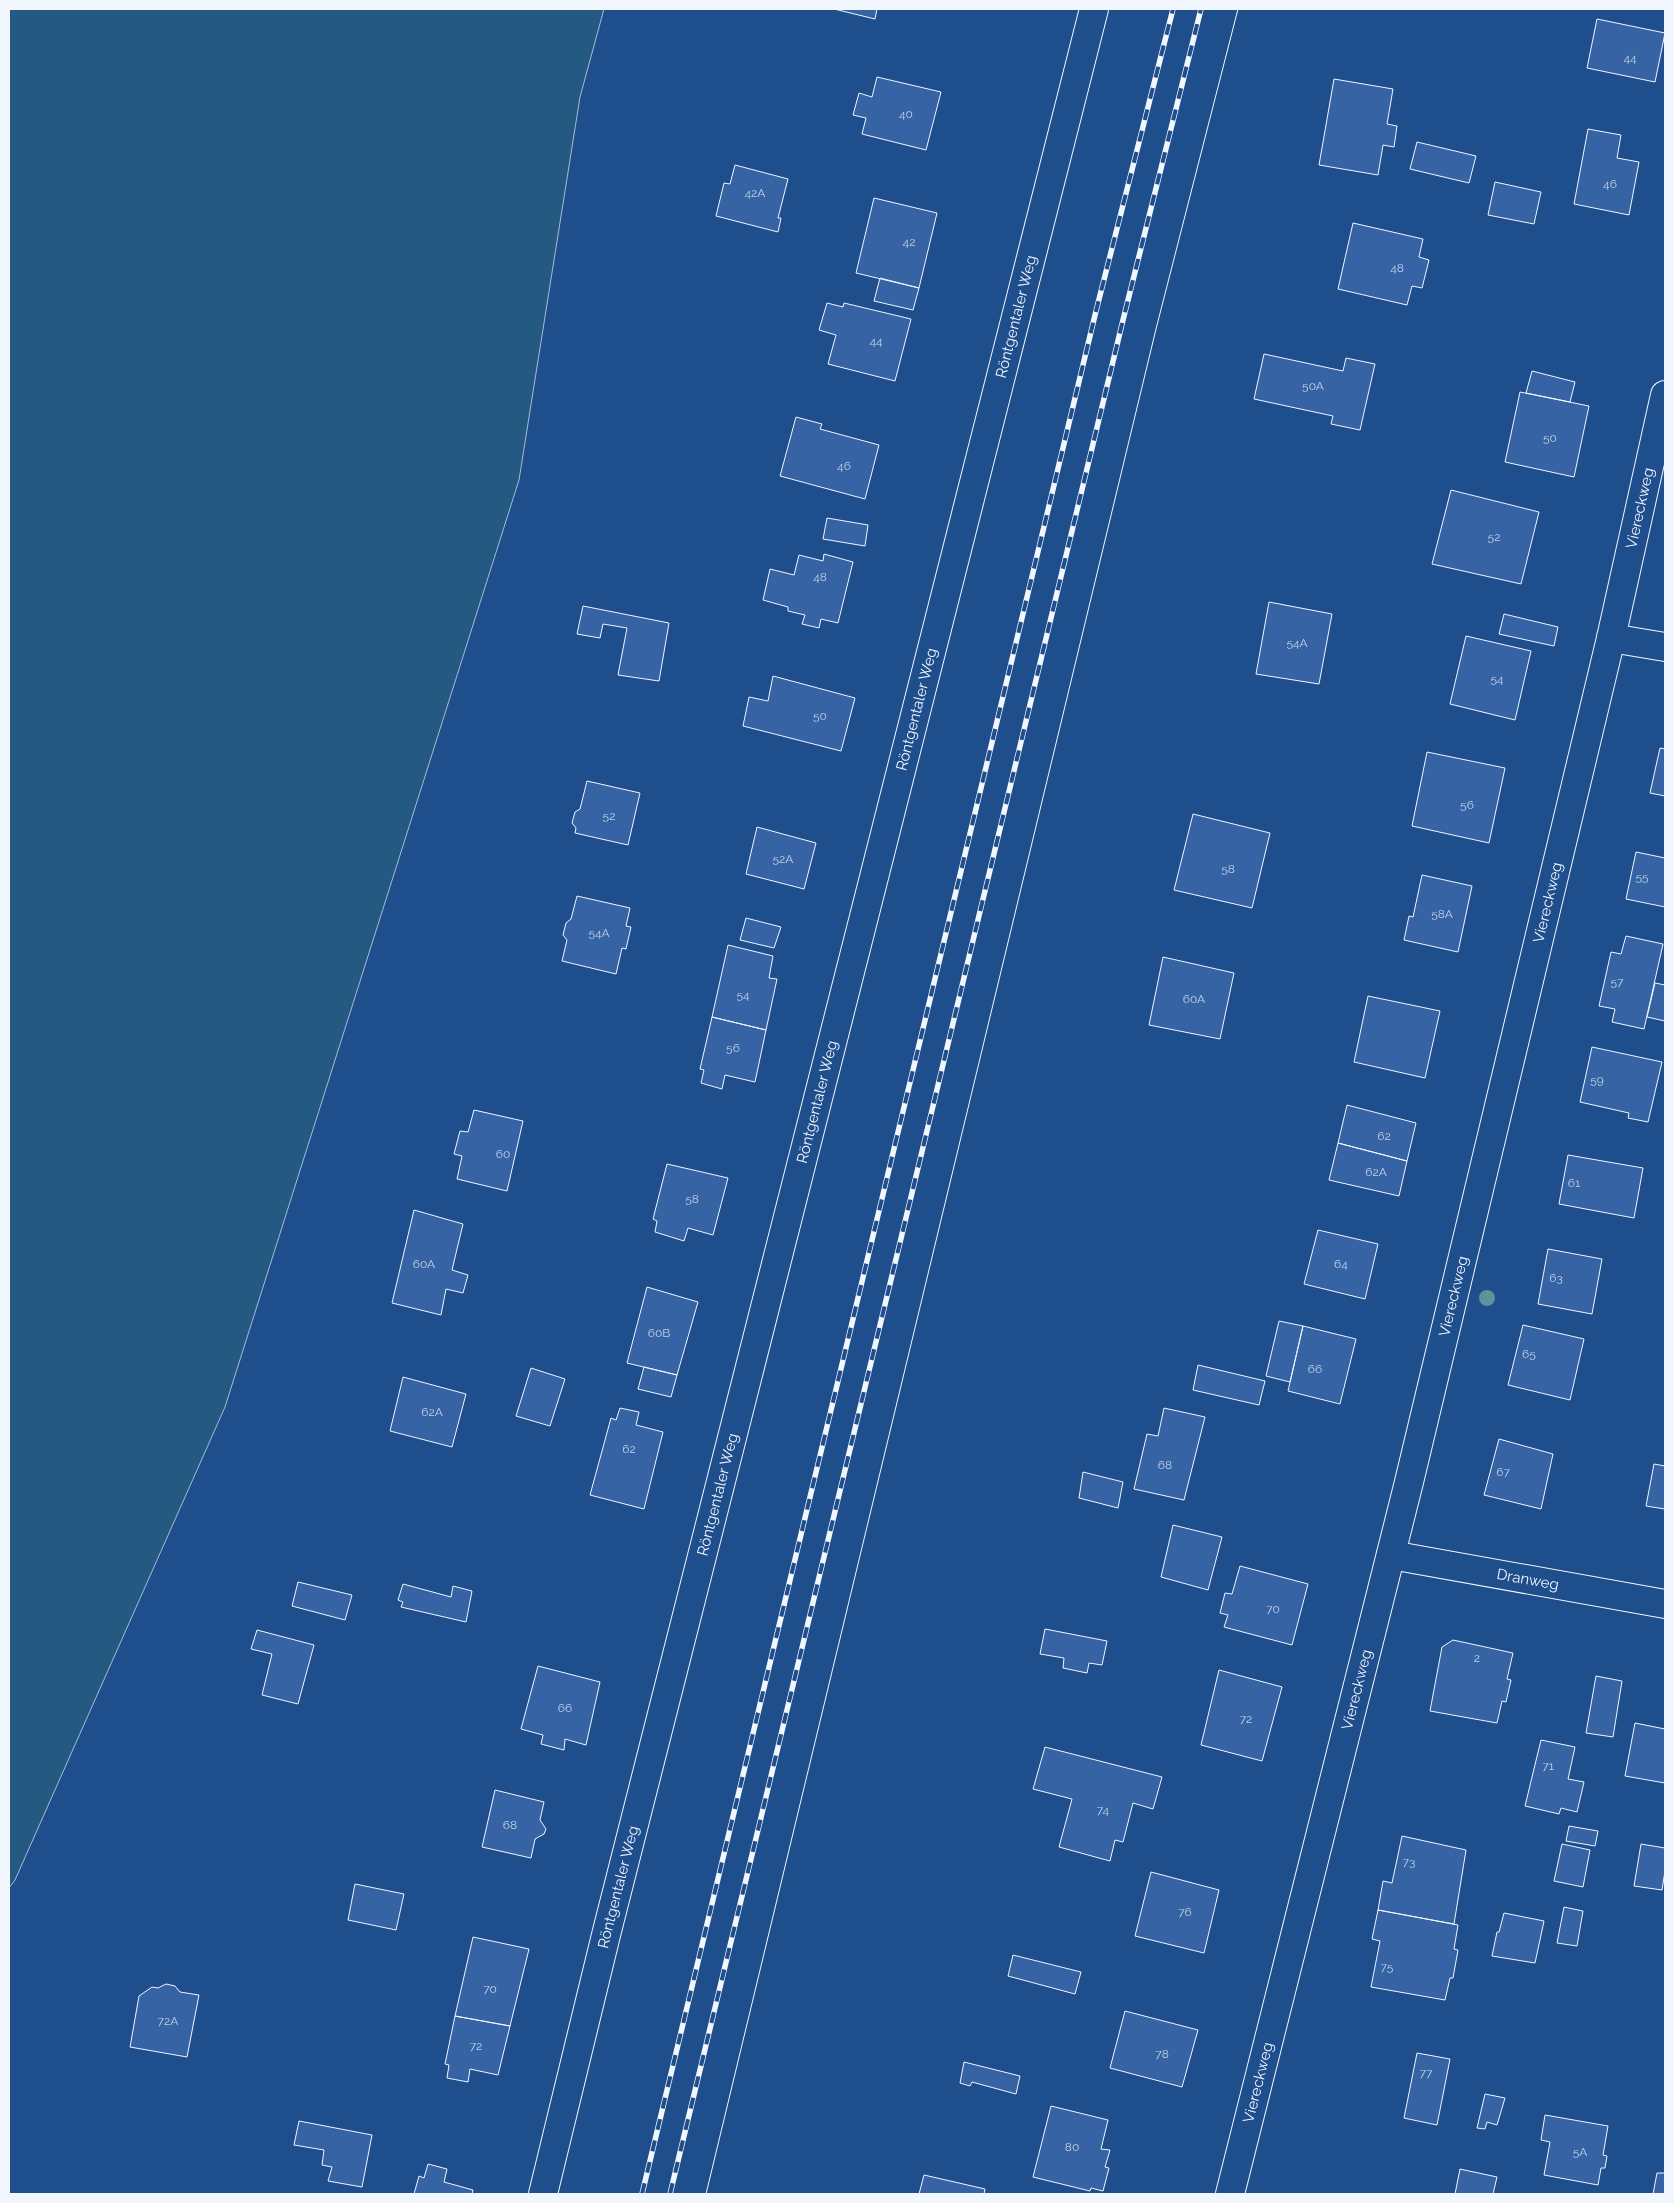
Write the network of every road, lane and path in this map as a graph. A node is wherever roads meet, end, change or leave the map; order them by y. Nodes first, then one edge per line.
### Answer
1 (1094, 9) edge
2 (1665, 395) edge
3 (1611, 638) junction
4 (1665, 647) edge
5 (1391, 1554) junction
6 (1665, 1604) edge
7 (543, 2194) edge
8 (1230, 2194) edge

1 - 7 street, Röntgentaler Weg
2 - 3 street, Viereckweg
3 - 4 street
3 - 5 street, Viereckweg
5 - 6 street, Dranweg
5 - 8 street, Viereckweg

